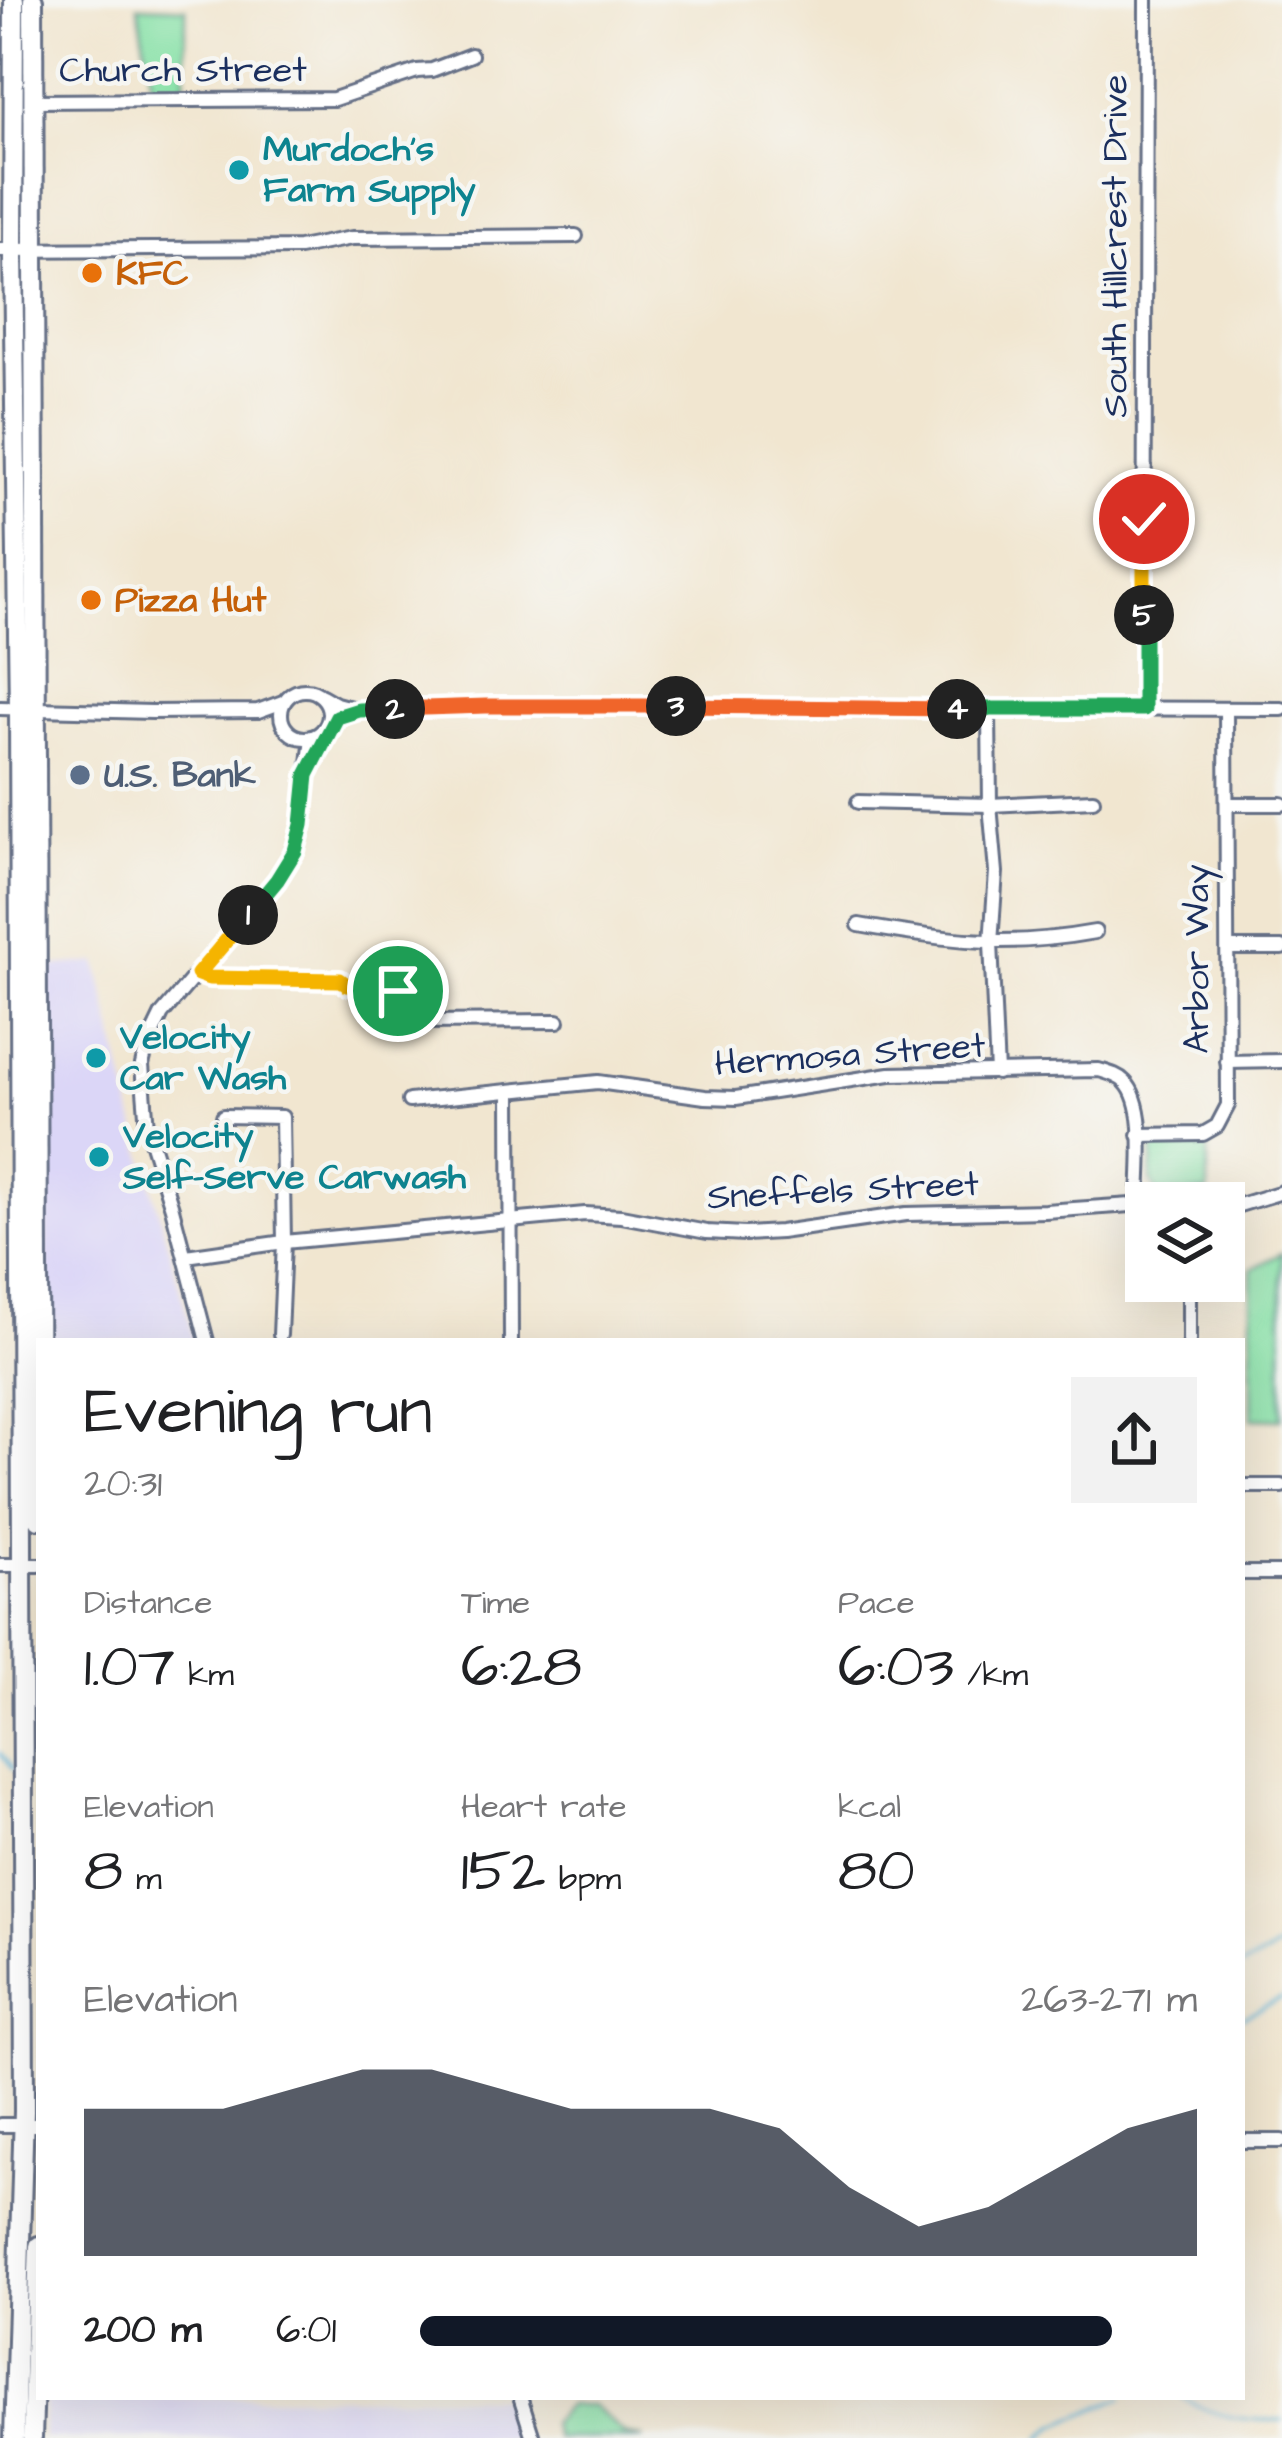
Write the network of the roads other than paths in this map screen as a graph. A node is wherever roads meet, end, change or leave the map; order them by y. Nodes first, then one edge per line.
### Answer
1 (14, 0) edge
2 (33, 0) edge
3 (1146, 0) edge
4 (471, 55) dead end
5 (32, 101) junction
6 (576, 236) dead end
7 (16, 251) edge
8 (322, 696) junction
9 (283, 702) junction
10 (18, 708) edge
11 (1144, 709) junction
12 (1282, 709) edge
13 (359, 710) junction
14 (989, 710) junction
15 (1226, 710) junction
16 (259, 711) junction
17 (333, 719) junction
18 (282, 723) junction
19 (296, 736) junction
20 (313, 737) junction
21 (306, 782) junction
22 (1093, 800) dead end
23 (858, 802) dead end
24 (1282, 803) edge
25 (1227, 804) junction
26 (990, 805) junction
27 (859, 925) dead end
28 (1095, 932) dead end
29 (991, 943) junction
30 (1228, 948) junction
31 (1282, 948) edge
32 (198, 974) junction
33 (558, 1021) dead end
34 (1282, 1061) edge
35 (1227, 1062) junction
36 (997, 1073) junction
37 (510, 1091) junction
38 (409, 1101) dead end
39 (223, 1116) dead end
40 (1139, 1135) junction
41 (19, 1136) edge
42 (1141, 1182) edge
43 (1282, 1192) edge
44 (1245, 1203) edge
45 (1125, 1205) edge
46 (510, 1222) junction
47 (284, 1242) junction
48 (186, 1256) junction
49 (1190, 1302) edge
50 (280, 1335) dead end
51 (206, 1338) edge
52 (511, 1338) edge
53 (1189, 1338) edge
54 (33, 1366) edge
55 (36, 1443) edge
56 (1245, 1486) edge
57 (1282, 1486) edge
58 (0, 1564) edge
59 (30, 1565) edge
60 (1245, 1573) edge
61 (1282, 1573) edge
62 (0, 2125) edge
63 (31, 2125) edge
64 (1245, 2141) edge
65 (1282, 2141) edge
66 (36, 2328) edge
67 (521, 2400) edge
68 (14, 2438) edge
69 (32, 2438) edge
70 (533, 2438) edge

1 - 7 highway
2 - 5 highway
3 - 11 street, South Hillcrest Drive
4 - 5 street, Church Street
5 - 7 highway
6 - 7 street
7 - 10 highway
8 - 9 street
8 - 13 street
8 - 17 street
9 - 16 street
9 - 18 street
10 - 16 street
10 - 41 highway
11 - 14 street
11 - 15 street
12 - 15 street
13 - 14 street
13 - 17 street
14 - 26 street
15 - 25 street, Arbor Way
16 - 18 street
17 - 20 street
17 - 21 street
18 - 19 street
19 - 20 street
19 - 21 street
20 - 21 street
21 - 32 street
22 - 26 street
23 - 26 street
24 - 25 street
25 - 30 street, Arbor Way
26 - 29 street
27 - 29 street
28 - 29 street
29 - 36 street
30 - 31 street
30 - 35 street, Arbor Way
32 - 33 street
32 - 48 street
34 - 35 street
35 - 40 street, Arbor Way
36 - 37 street, Hermosa Street
36 - 40 street, Hermosa Street
37 - 38 street, Hermosa Street
37 - 46 street
39 - 47 street
40 - 42 street
41 - 54 highway
43 - 44 street
45 - 46 street, Sneffels Street
46 - 47 street, Sneffels Street
46 - 52 street
47 - 48 street, Sneffels Street
47 - 50 street
48 - 51 street
49 - 53 street
54 - 55 highway
54 - 59 highway
56 - 57 street
58 - 59 street
59 - 63 highway
60 - 61 street
62 - 63 street
63 - 68 highway
64 - 65 street
66 - 69 highway
67 - 70 street

